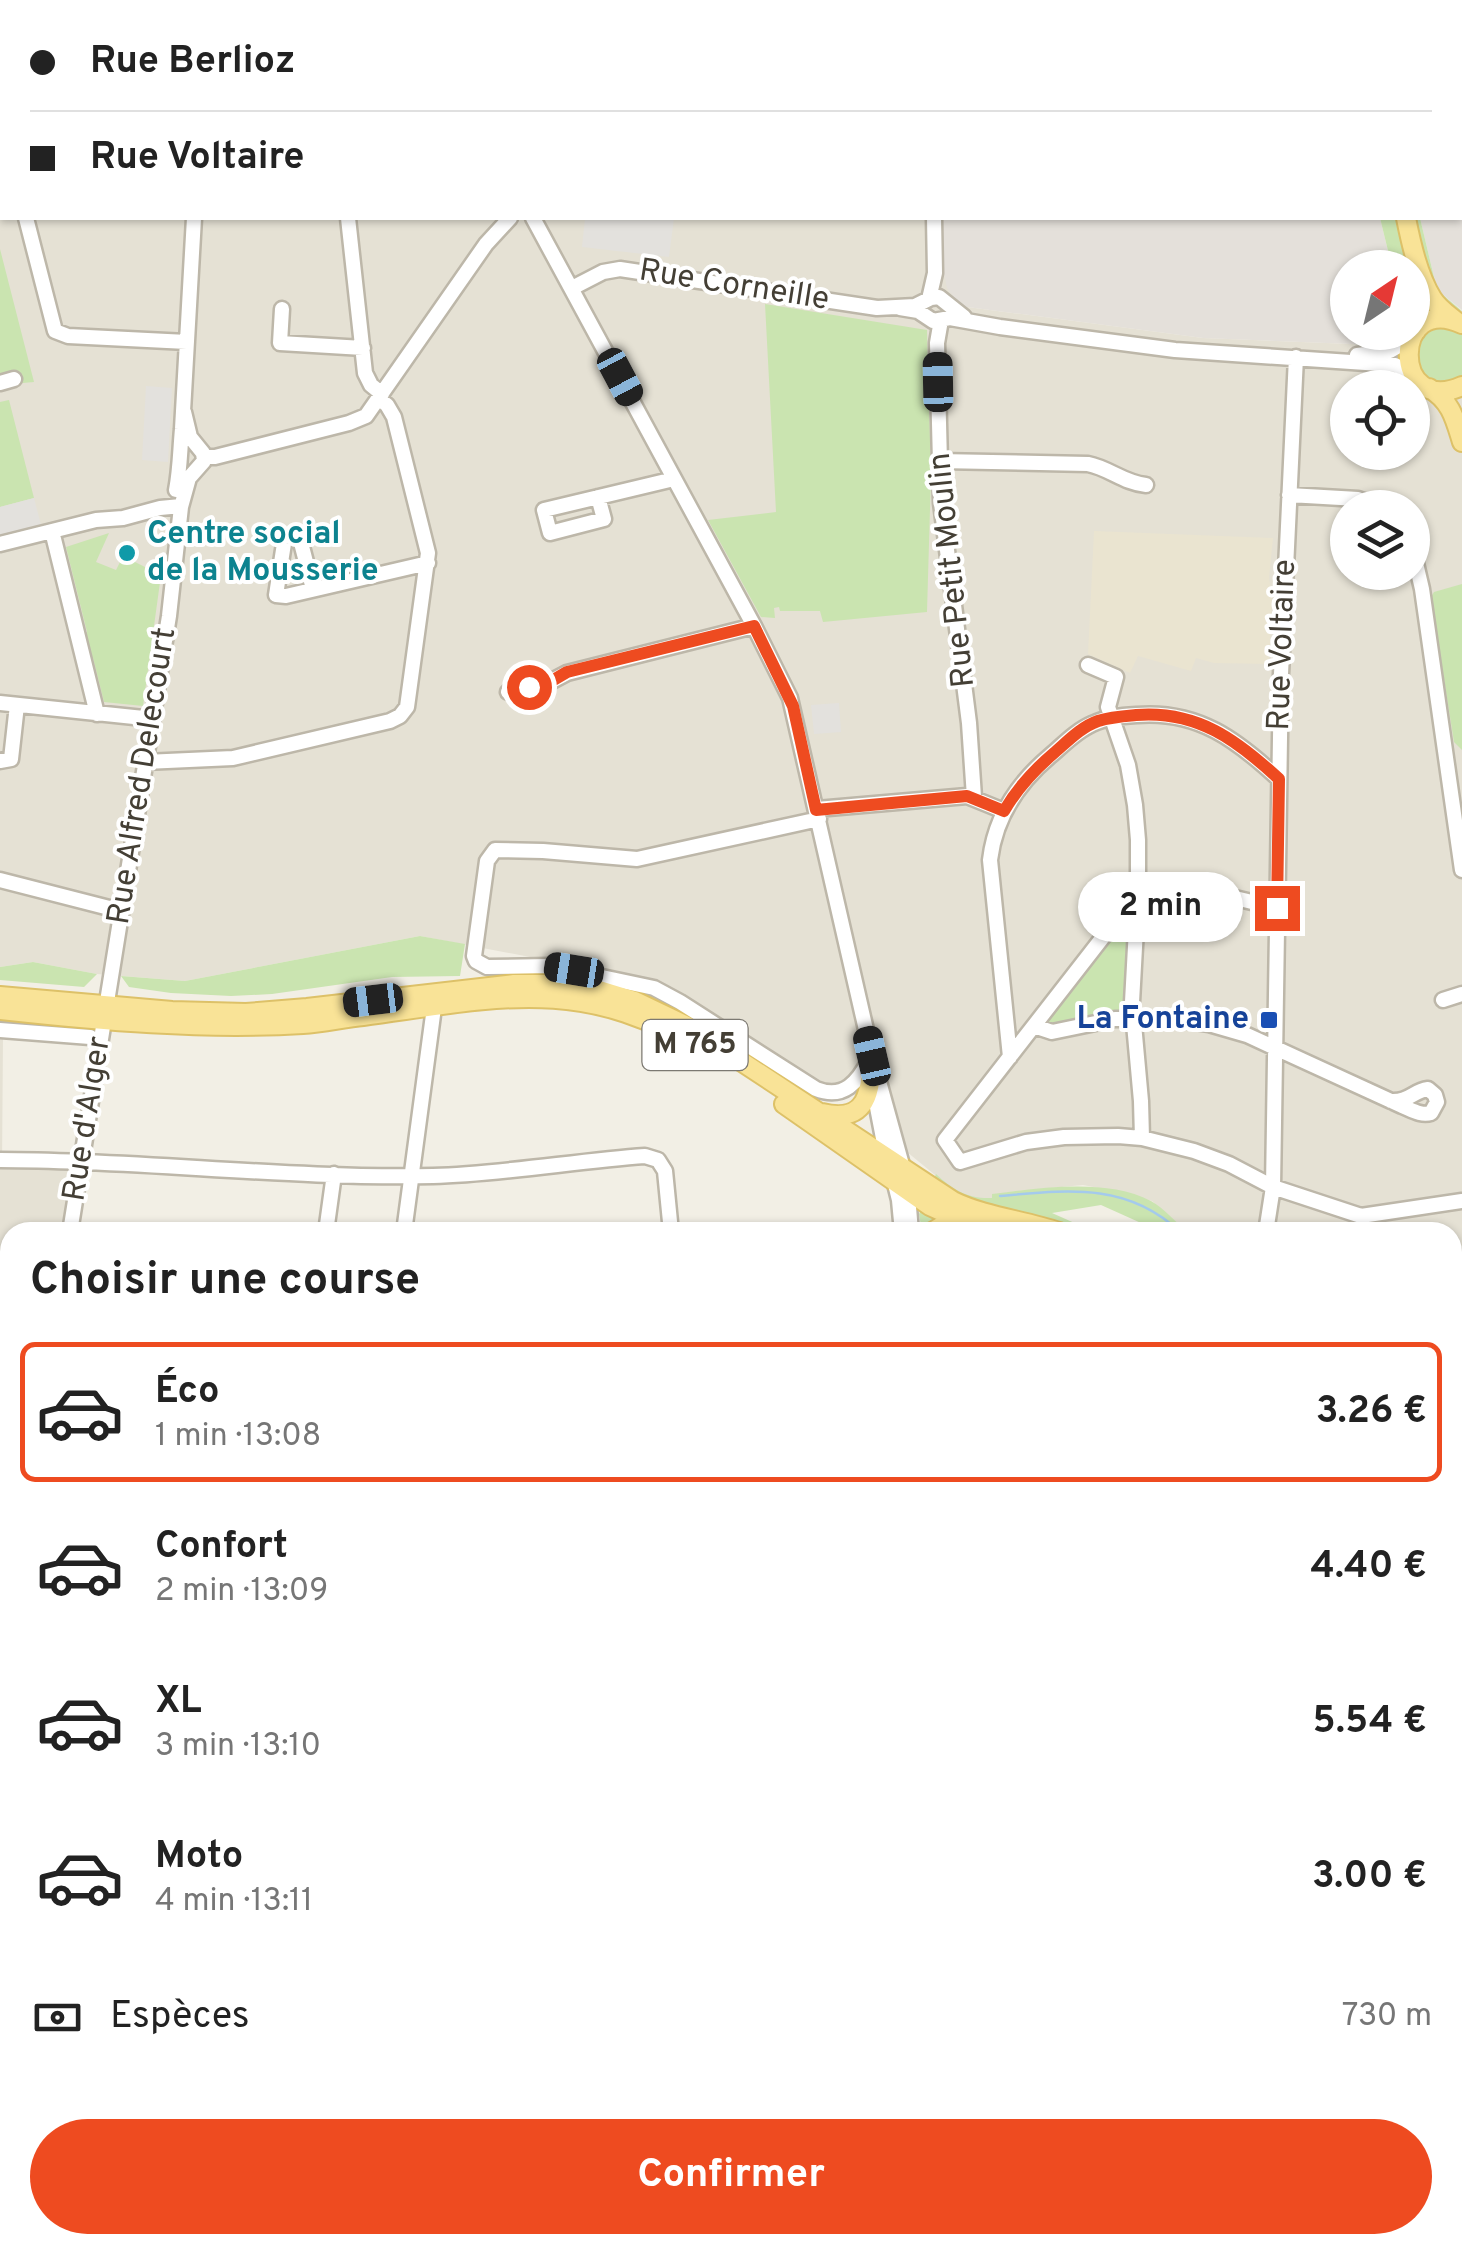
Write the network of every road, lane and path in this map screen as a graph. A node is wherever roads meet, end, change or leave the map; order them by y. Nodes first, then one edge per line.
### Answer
1 (27, 220) edge
2 (194, 220) edge
3 (348, 220) edge
4 (508, 220) edge
5 (534, 220) edge
6 (934, 220) edge
7 (1407, 224) edge
8 (1411, 250) edge
9 (572, 288) junction
10 (282, 309) dead end
11 (936, 310) junction
12 (1430, 322) edge
13 (1459, 322) edge
14 (187, 342) junction
15 (362, 348) junction
16 (1391, 350) edge
17 (1296, 357) junction
18 (1405, 370) edge
19 (1462, 386) edge
20 (1430, 388) edge
21 (1430, 389) edge
22 (380, 396) junction
23 (184, 412) junction
24 (1462, 442) edge
25 (180, 458) junction
26 (199, 458) junction
27 (939, 461) junction
28 (674, 479) junction
29 (1146, 485) dead end
30 (1289, 495) junction
31 (598, 496) dead end
32 (1330, 497) edge
33 (177, 506) junction
34 (52, 531) junction
35 (0, 544) edge
36 (428, 563) junction
37 (314, 589) dead end
38 (1422, 590) edge
39 (754, 626) junction
40 (1088, 664) dead end
41 (508, 692) dead end
42 (0, 703) edge
43 (17, 705) junction
44 (97, 714) junction
45 (1111, 718) junction
46 (152, 719) junction
47 (0, 761) edge
48 (145, 762) junction
49 (1279, 779) junction
50 (974, 797) junction
51 (1004, 811) junction
52 (818, 814) junction
53 (1462, 870) edge
54 (0, 880) edge
55 (1138, 892) junction
56 (1277, 908) junction
57 (121, 911) junction
58 (1462, 994) edge
59 (0, 996) edge
60 (435, 1000) junction
61 (1443, 1000) dead end
62 (0, 1010) edge
63 (106, 1013) junction
64 (1132, 1019) junction
65 (1034, 1026) junction
66 (0, 1030) edge
67 (100, 1042) junction
68 (1275, 1047) junction
69 (872, 1056) junction
70 (1010, 1057) junction
71 (806, 1083) junction
72 (1392, 1101) dead end
73 (816, 1111) junction
74 (1142, 1138) junction
75 (888, 1159) junction
76 (0, 1160) edge
77 (81, 1160) junction
78 (334, 1174) junction
79 (412, 1176) junction
80 (903, 1181) junction
81 (1273, 1186) junction
82 (1462, 1201) edge
83 (72, 1222) edge
84 (327, 1222) edge
85 (405, 1222) edge
86 (670, 1222) edge
87 (902, 1222) edge
88 (909, 1222) edge
89 (965, 1222) edge
90 (1028, 1222) edge
91 (1268, 1222) edge

1 - 14 street
2 - 14 street, Rue Alfred Delecourt
3 - 15 street
4 - 22 street
5 - 9 street
6 - 11 street
7 - 8 main road
7 - 13 main road
9 - 11 street, Rue Corneille
9 - 28 street
10 - 15 street
11 - 17 street, Rue Corneille
11 - 27 street, Rue Petit Moulin
12 - 13 main road
14 - 23 street, Rue Alfred Delecourt
15 - 22 street
16 - 17 street, Rue Corneille
17 - 18 street, Rue Corneille
17 - 30 street, Rue Voltaire
19 - 20 main road
21 - 24 main road
22 - 26 street
22 - 36 street
23 - 25 street, Rue Alfred Delecourt
23 - 26 street, Rue Alfred Delecourt
25 - 26 street
25 - 26 street
25 - 33 street, Rue Alfred Delecourt
26 - 33 street, Rue Alfred Delecourt
27 - 29 street
27 - 50 street, Rue Petit Moulin
28 - 31 street
28 - 39 street
30 - 32 street
30 - 49 street, Rue Voltaire
33 - 34 street
33 - 46 street, Rue Alfred Delecourt
34 - 35 street
34 - 44 street
36 - 37 street
36 - 48 street
38 - 53 street
39 - 41 street
39 - 52 street
40 - 45 street
42 - 43 street
43 - 44 street
43 - 47 street
44 - 46 street
45 - 49 street
45 - 51 street
45 - 55 street
46 - 48 street, Rue Alfred Delecourt
48 - 57 street, Rue Alfred Delecourt
49 - 56 street, Rue Voltaire
50 - 51 street
50 - 52 street
51 - 70 street
52 - 69 street
52 - 71 street
54 - 57 street
55 - 56 street
55 - 64 street
55 - 65 street
56 - 68 street, Rue Voltaire
57 - 63 street, Rue Alfred Delecourt
58 - 61 street
59 - 63 main road, M 765
60 - 63 main road, M 765
60 - 73 main road, M 765
60 - 79 street
60 - 80 main road, M 765
62 - 63 main road, M 765
63 - 67 street, Rue d'Alger
64 - 65 street
64 - 68 street
64 - 74 street
65 - 70 street
66 - 67 street
67 - 77 street, Rue d'Alger
68 - 72 street
68 - 81 street, Rue Voltaire
69 - 71 street
69 - 73 main road
69 - 75 street
69 - 80 street
70 - 74 street
71 - 73 street
73 - 75 main road, M 765
74 - 81 street
75 - 80 main road, M 765
76 - 77 street
77 - 78 street
77 - 83 street, Rue d'Alger
78 - 79 street
78 - 84 street
79 - 85 street
79 - 86 street
80 - 87 street
80 - 88 street
80 - 89 main road, M 765
80 - 90 main road, M 765
81 - 82 street
81 - 91 street, Rue Voltaire

